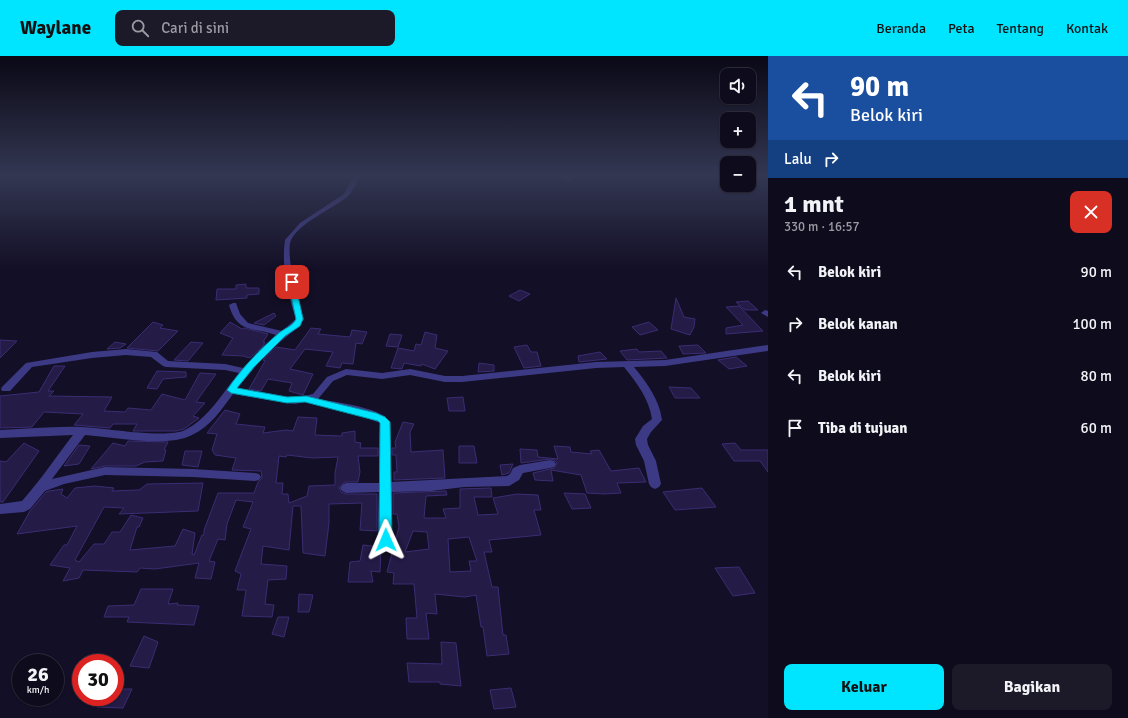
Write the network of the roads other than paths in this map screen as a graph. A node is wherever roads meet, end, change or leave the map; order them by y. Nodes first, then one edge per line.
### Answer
1 (329, 207) edge
2 (233, 305) dead end
3 (282, 334) junction
4 (768, 348) edge
5 (627, 364) junction
6 (245, 371) junction
7 (6, 389) dead end
8 (231, 390) junction
9 (306, 399) junction
10 (82, 431) junction
11 (0, 434) edge
12 (550, 464) dead end
13 (255, 477) dead end
14 (655, 484) dead end
15 (41, 488) junction
16 (346, 488) dead end
17 (385, 488) junction
18 (0, 509) edge
19 (386, 540) dead end

1 - 3 street
2 - 3 street
3 - 6 street
4 - 5 street
5 - 9 street
5 - 14 street
6 - 7 street
6 - 8 street
8 - 9 street
8 - 10 street
9 - 17 street
10 - 11 street
10 - 15 street
12 - 17 street
13 - 15 street
15 - 18 street
16 - 17 street
17 - 19 street

